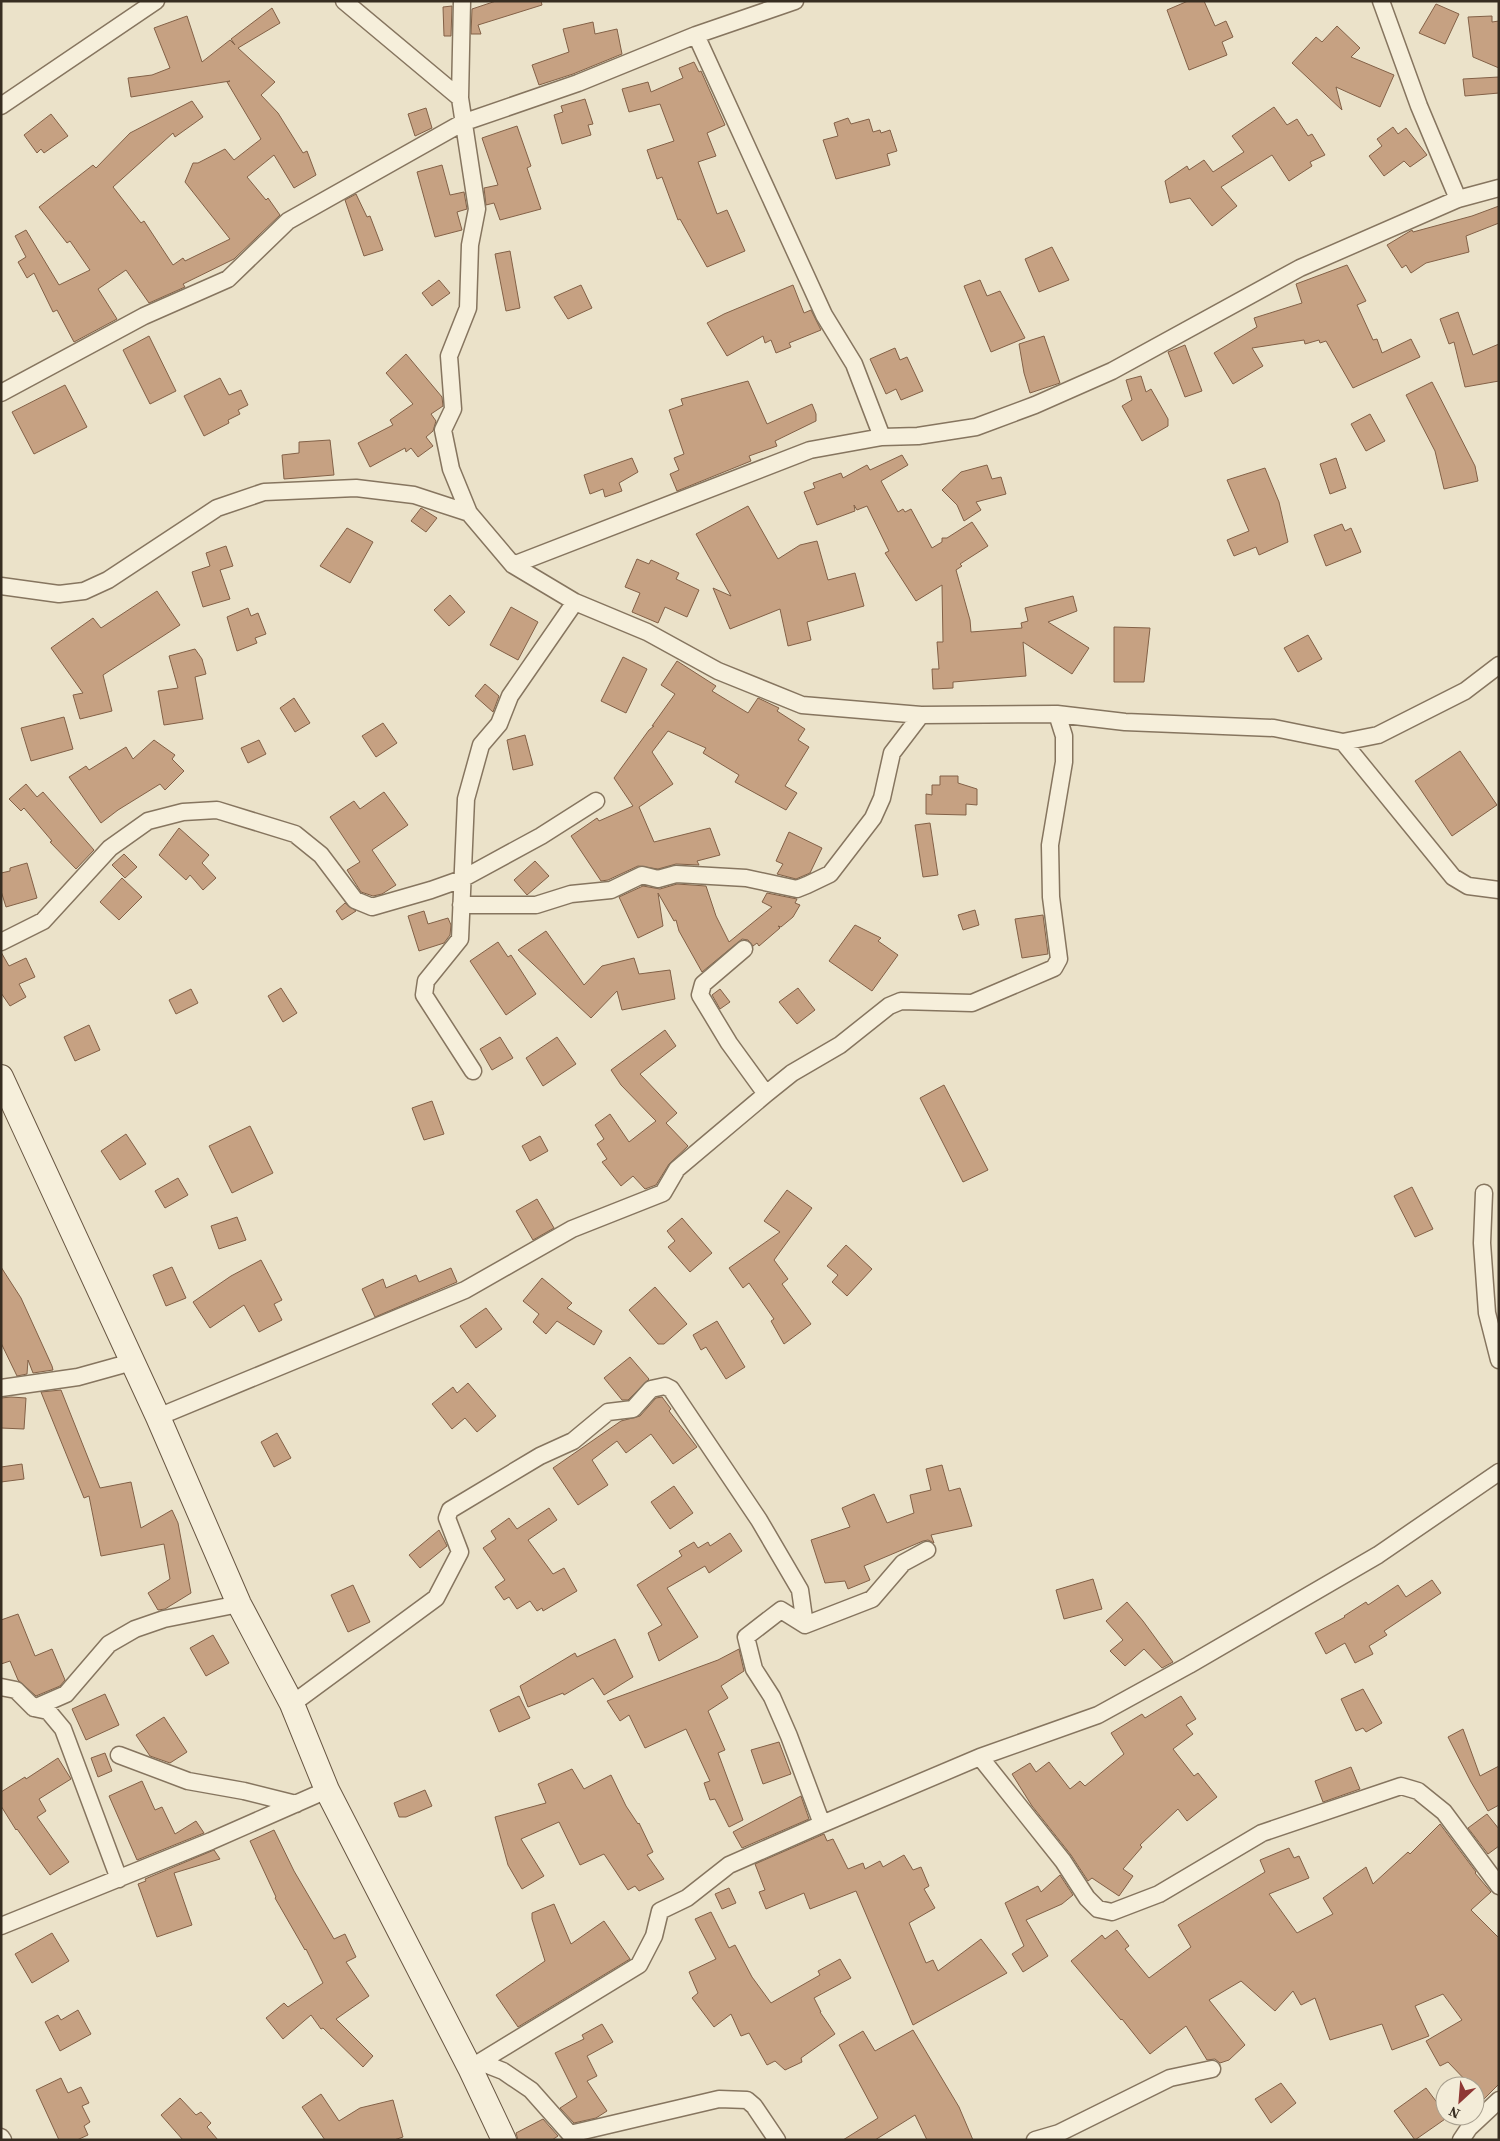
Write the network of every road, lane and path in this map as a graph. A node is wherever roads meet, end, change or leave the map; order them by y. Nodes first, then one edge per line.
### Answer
1 (156, 1) edge
2 (344, 1) edge
3 (462, 1) edge
4 (795, 1) edge
5 (1382, 1) edge
6 (696, 35) junction
7 (460, 98) junction
8 (1, 106) edge
9 (462, 123) junction
10 (1499, 188) edge
11 (1458, 199) junction
12 (1, 393) edge
13 (882, 437) junction
14 (469, 513) junction
15 (513, 565) junction
16 (1, 586) edge
17 (575, 602) junction
18 (1499, 665) edge
19 (1057, 714) junction
20 (921, 715) junction
21 (1343, 742) junction
22 (596, 801) dead end
23 (462, 879) junction
24 (1499, 890) edge
25 (461, 905) junction
26 (1, 942) edge
27 (744, 950) dead end
28 (473, 1071) dead end
29 (1, 1077) edge
30 (766, 1094) junction
31 (1484, 1193) dead end
32 (1499, 1360) edge
33 (132, 1362) junction
34 (1, 1388) edge
35 (158, 1416) junction
36 (1499, 1472) edge
37 (927, 1550) dead end
38 (239, 1604) junction
39 (805, 1625) junction
40 (1, 1687) edge
41 (292, 1704) junction
42 (34, 1708) junction
43 (119, 1755) dead end
44 (980, 1757) junction
45 (327, 1790) junction
46 (296, 1804) junction
47 (822, 1824) junction
48 (119, 1879) junction
49 (1499, 1886) edge
50 (1, 1926) edge
51 (475, 2065) junction
52 (1212, 2069) dead end
53 (1499, 2100) edge
54 (504, 2140) edge
55 (777, 2140) edge
56 (1035, 2140) edge
57 (1461, 2140) edge

1 - 8 street
2 - 7 street
3 - 7 street
4 - 6 street
5 - 11 street
6 - 9 street
6 - 13 street
7 - 9 street
9 - 12 street
9 - 14 street
10 - 11 street
11 - 13 street
13 - 15 street
14 - 15 street
14 - 16 street
15 - 17 street
17 - 20 street
17 - 23 street
18 - 21 street
19 - 20 street
19 - 21 street
19 - 30 street
20 - 25 street
21 - 24 street
22 - 23 street
23 - 25 street
23 - 26 street
25 - 28 street
27 - 30 street
29 - 33 main road
30 - 35 street
31 - 32 street
33 - 34 street
33 - 35 main road
35 - 38 main road
36 - 44 street
37 - 39 street
38 - 41 main road
38 - 42 street
39 - 41 street
39 - 47 street
40 - 42 street
41 - 45 main road
42 - 48 street
43 - 46 street
44 - 47 street
44 - 49 street
45 - 46 street
45 - 51 main road
46 - 48 street
47 - 51 street
48 - 50 street
51 - 54 main road
51 - 55 street
52 - 56 street
53 - 57 street

